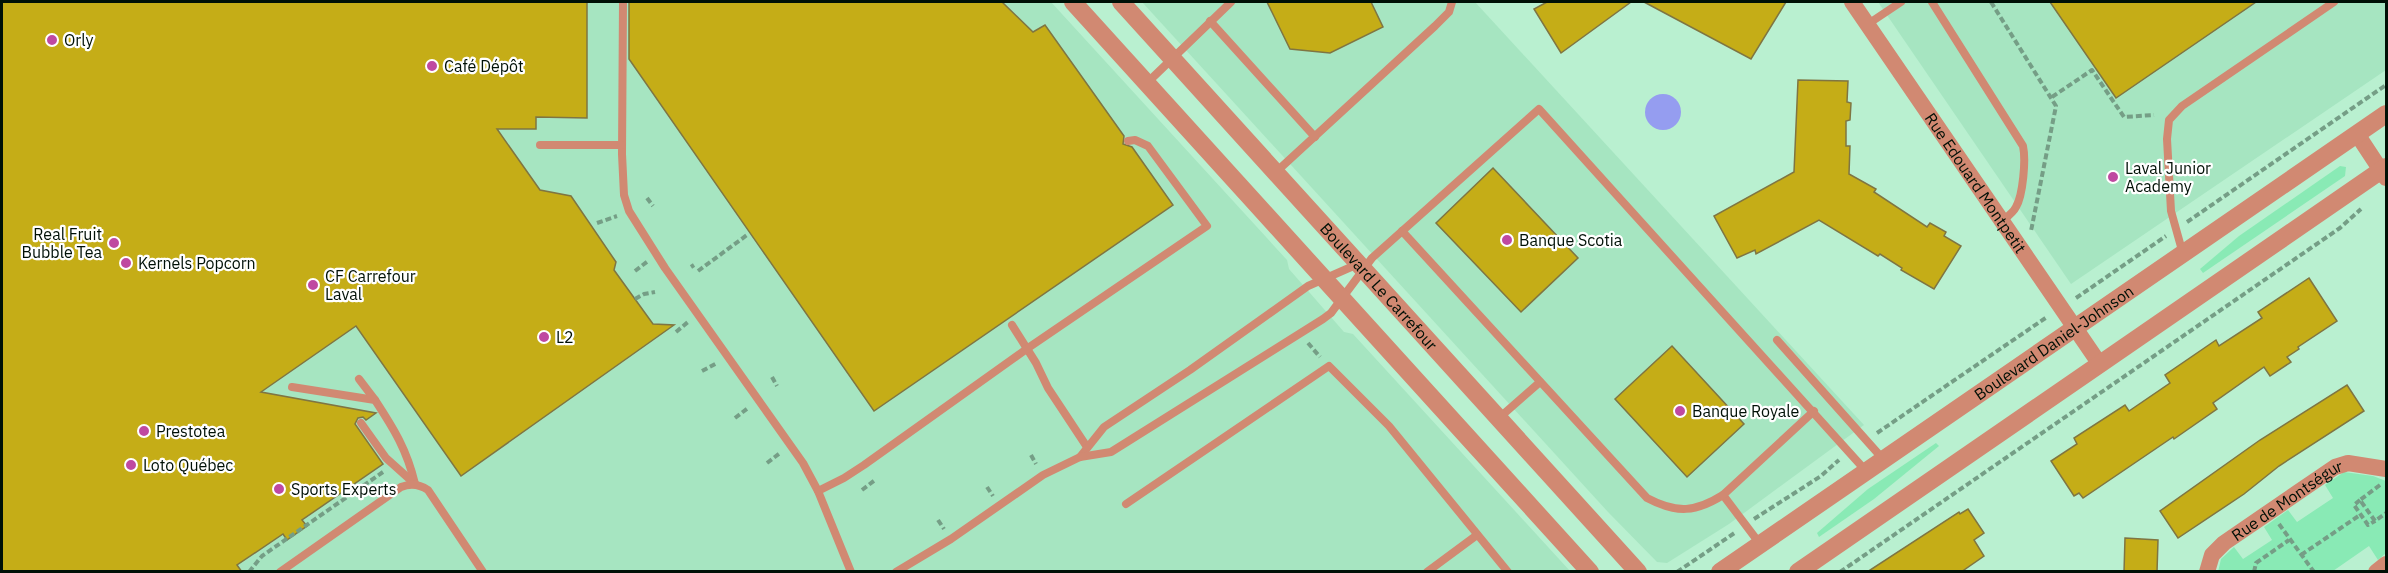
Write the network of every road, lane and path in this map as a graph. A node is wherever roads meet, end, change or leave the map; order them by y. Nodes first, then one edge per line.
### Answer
1 (623, 2) edge
2 (1073, 2) edge
3 (1120, 2) edge
4 (1231, 2) edge
5 (1452, 2) edge
6 (1852, 2) edge
7 (1901, 2) edge
8 (1932, 2) edge
9 (1991, 2) edge
10 (2334, 2) edge
11 (1210, 21) junction
12 (1868, 24) junction
13 (1172, 58) junction
14 (1148, 82) junction
15 (2386, 85) edge
16 (2052, 97) junction
17 (2386, 114) edge
18 (2154, 115) dead end
19 (2357, 134) junction
20 (1315, 137) junction
21 (1128, 141) dead end
22 (540, 145) dead end
23 (622, 145) junction
24 (2385, 171) edge
25 (1276, 172) junction
26 (647, 198) dead end
27 (652, 206) dead end
28 (2364, 207) dead end
29 (2002, 220) junction
30 (2188, 221) dead end
31 (1402, 231) junction
32 (2031, 231) dead end
33 (747, 236) dead end
34 (2159, 241) dead end
35 (2183, 254) junction
36 (1364, 264) junction
37 (698, 271) dead end
38 (1324, 279) junction
39 (2086, 291) dead end
40 (655, 292) dead end
41 (1342, 298) junction
42 (635, 299) dead end
43 (2041, 321) dead end
44 (1012, 325) dead end
45 (680, 328) dead end
46 (2074, 328) junction
47 (676, 332) dead end
48 (1777, 340) dead end
49 (1028, 348) junction
50 (2099, 363) junction
51 (708, 367) dead end
52 (702, 371) dead end
53 (772, 376) dead end
54 (359, 379) dead end
55 (1540, 382) junction
56 (777, 386) dead end
57 (292, 387) dead end
58 (375, 400) junction
59 (1814, 411) junction
60 (741, 414) dead end
61 (1904, 415) dead end
62 (735, 418) dead end
63 (1499, 418) junction
64 (361, 423) dead end
65 (1087, 447) junction
66 (1844, 455) dead end
67 (1080, 457) junction
68 (773, 458) dead end
69 (1883, 459) junction
70 (767, 464) dead end
71 (387, 470) dead end
72 (2386, 470) edge
73 (1866, 471) junction
74 (875, 480) dead end
75 (2386, 481) edge
76 (415, 484) junction
77 (818, 490) junction
78 (862, 490) dead end
79 (356, 491) junction
80 (1723, 495) junction
81 (361, 500) dead end
82 (2360, 500) junction
83 (1126, 504) dead end
84 (2386, 513) edge
85 (2361, 515) junction
86 (1755, 518) dead end
87 (2275, 518) dead end
88 (2375, 521) junction
89 (309, 525) junction
90 (1739, 530) dead end
91 (314, 533) dead end
92 (1477, 535) junction
93 (2289, 540) junction
94 (1760, 544) junction
95 (267, 553) junction
96 (2301, 555) junction
97 (272, 560) dead end
98 (2386, 564) edge
99 (249, 572) edge
100 (280, 572) edge
101 (483, 572) edge
102 (851, 572) edge
103 (896, 572) edge
104 (1427, 572) edge
105 (1508, 572) edge
106 (1590, 572) edge
107 (1638, 572) edge
108 (1677, 572) edge
109 (1720, 572) edge
110 (1797, 572) edge
111 (1840, 572) edge
112 (2207, 572) edge
113 (2254, 572) edge
114 (2314, 572) edge
115 (2376, 572) edge

1 - 23 lane
2 - 14 street, Boulevard Le Carrefour
3 - 13 street, Boulevard Le Carrefour
4 - 11 lane
5 - 20 lane
6 - 12 street, Rue Edouard Montpetit
7 - 12 lane
8 - 29 lane
9 - 16 path
10 - 35 lane
11 - 13 lane
11 - 20 lane
12 - 29 street, Rue Edouard Montpetit
13 - 14 lane
13 - 25 street, Boulevard Le Carrefour
14 - 38 street, Boulevard Le Carrefour
15 - 30 path
16 - 18 path
16 - 32 path
17 - 19 street, Boulevard Daniel-Johnson
19 - 24 street
19 - 35 street, Boulevard Daniel-Johnson
20 - 25 lane
21 - 49 lane
22 - 23 lane
23 - 77 lane
24 - 50 street
25 - 36 street, Boulevard Le Carrefour
26 - 27 path
28 - 111 path
29 - 46 street, Rue Edouard Montpetit
31 - 36 lane
31 - 55 lane
31 - 59 lane
33 - 37 path
34 - 39 path, Boulevard Daniel-Johnson
35 - 46 street, Boulevard Daniel-Johnson
36 - 38 lane
36 - 41 lane
36 - 63 street, Boulevard Le Carrefour
38 - 41 street, Boulevard Le Carrefour
38 - 65 lane
40 - 42 path
41 - 67 lane
41 - 106 street, Boulevard Le Carrefour
43 - 61 path, Boulevard Daniel-Johnson
44 - 49 lane
45 - 47 path
46 - 50 street, Rue Edouard Montpetit
46 - 69 street, Boulevard Daniel-Johnson
48 - 69 lane
49 - 65 lane
49 - 77 lane
50 - 110 street
51 - 52 path
53 - 56 path
54 - 58 lane
55 - 63 lane
55 - 80 lane
57 - 58 lane
58 - 76 lane
59 - 73 lane
59 - 80 lane
60 - 62 path
63 - 107 street, Boulevard Le Carrefour
64 - 76 lane
65 - 67 lane
66 - 86 path
67 - 103 lane
68 - 70 path
69 - 73 street, Boulevard Daniel-Johnson
71 - 79 path
72 - 112 street, Rue de Montségur
73 - 94 street, Boulevard Daniel-Johnson
74 - 78 path
75 - 82 path
76 - 100 lane
76 - 101 lane
77 - 102 lane
79 - 81 path
79 - 89 path
80 - 94 lane
82 - 85 path
82 - 88 path
83 - 92 lane
84 - 88 path
85 - 88 path
85 - 96 path
87 - 93 path
89 - 91 path
89 - 95 path
90 - 108 path
92 - 104 lane
92 - 105 lane
93 - 96 path
93 - 113 path
94 - 109 street, Boulevard Daniel-Johnson
95 - 97 path
95 - 99 path
96 - 114 path
98 - 115 street

